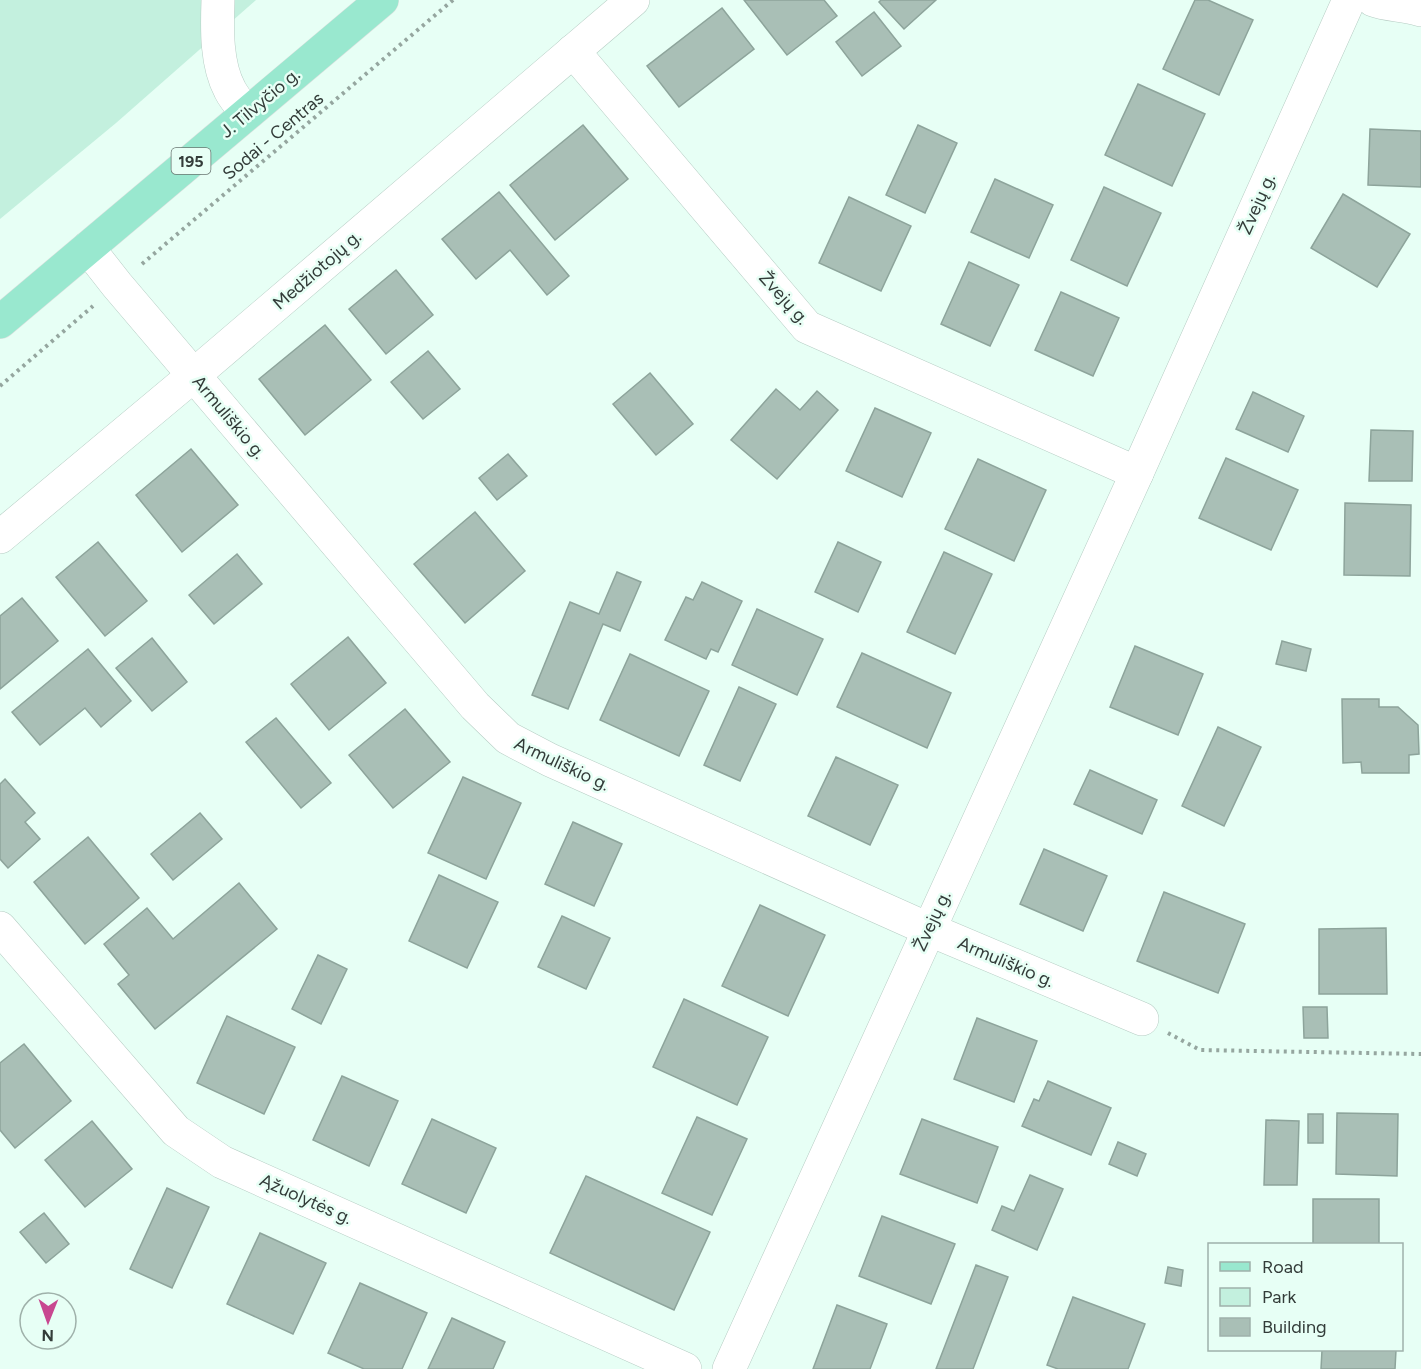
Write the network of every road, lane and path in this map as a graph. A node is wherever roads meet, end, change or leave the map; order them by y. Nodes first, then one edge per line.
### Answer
1 (218, 0) edge
2 (382, 0) edge
3 (453, 0) edge
4 (633, 0) edge
5 (1348, 0) edge
6 (1373, 0) edge
7 (1421, 10) edge
8 (573, 51) junction
9 (247, 113) junction
10 (88, 248) junction
11 (117, 285) junction
12 (0, 322) edge
13 (194, 375) junction
14 (0, 386) edge
15 (1137, 473) junction
16 (0, 537) edge
17 (0, 928) edge
18 (928, 929) junction
19 (1142, 1019) joint
20 (1421, 1053) edge
21 (685, 1369) edge
22 (729, 1369) edge

1 - 9 street
2 - 9 main road, J. Tilvyčio g. / 195
3 - 11 path, Sodai - Centras
4 - 8 street, Medžiotojų g.
5 - 15 street, Žvejų g.
6 - 7 street
8 - 13 street, Medžiotojų g.
8 - 15 street, Žvejų g.
9 - 10 main road, J. Tilvyčio g. / 195
10 - 11 street, Armuliškio g.
10 - 12 main road, J. Tilvyčio g. / 195
11 - 13 street, Armuliškio g.
11 - 14 path, Sodai - Centras
13 - 16 street, Medžiotojų g.
13 - 18 street, Armuliškio g.
15 - 18 street, Žvejų g.
17 - 21 street, Ąžuolytės g.
18 - 19 street, Armuliškio g.
18 - 22 street, Žvejų g.
19 - 20 path

